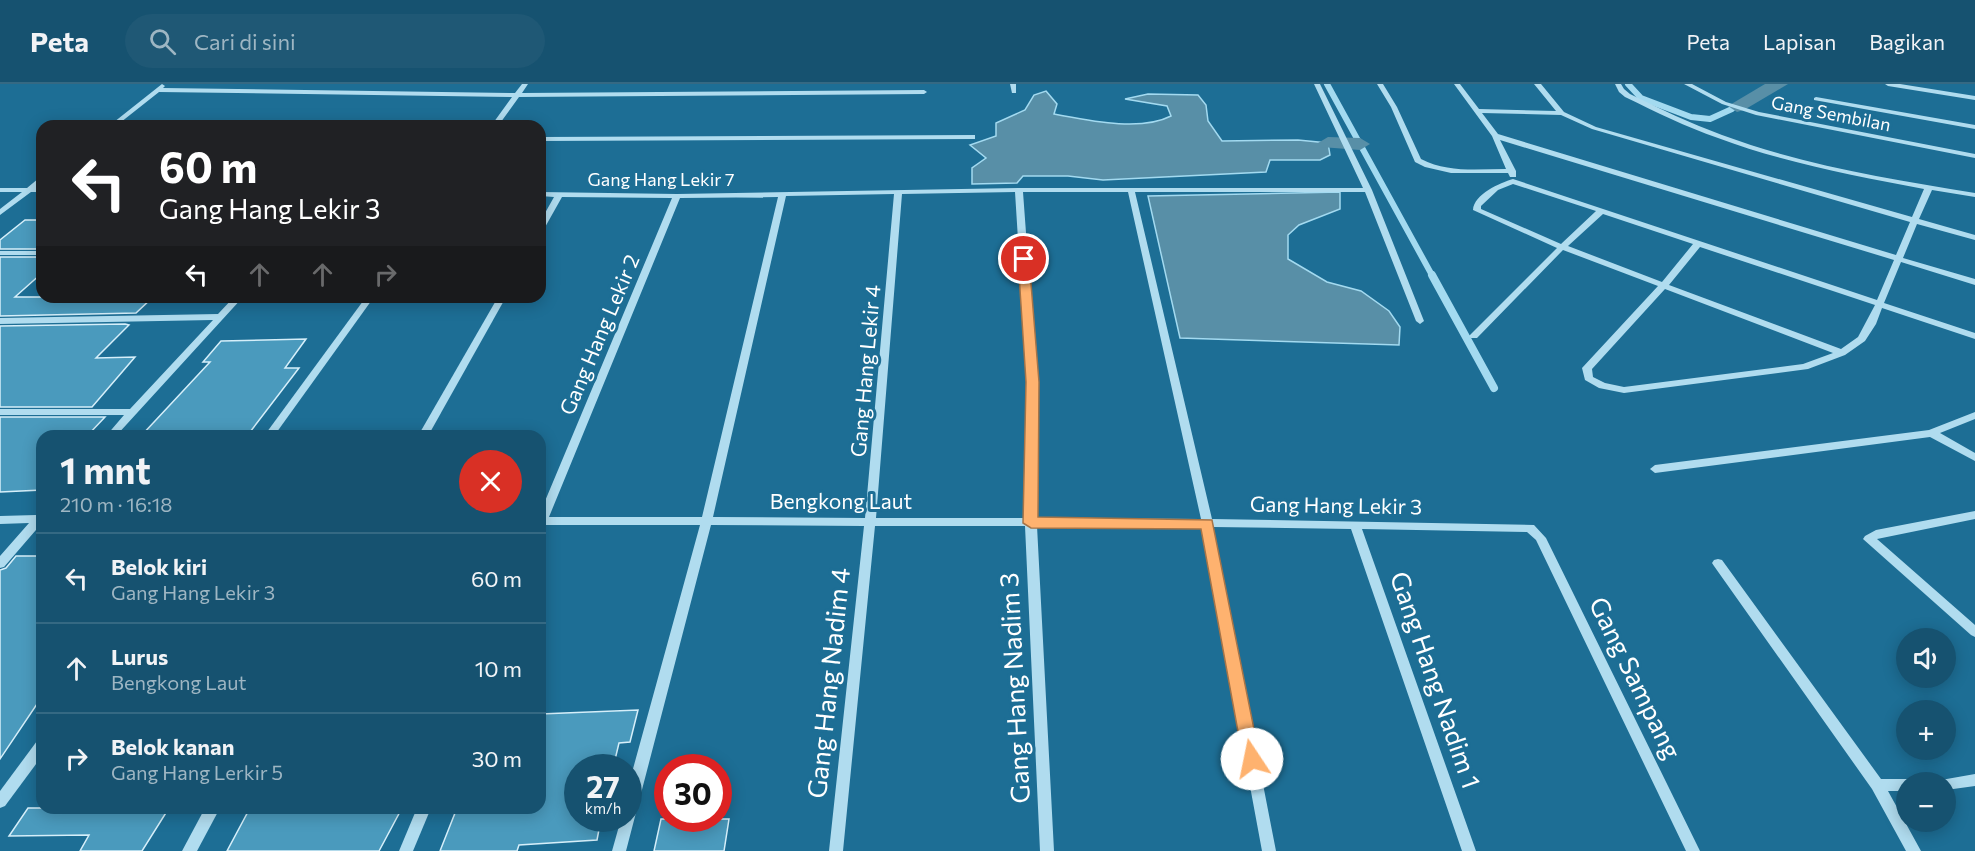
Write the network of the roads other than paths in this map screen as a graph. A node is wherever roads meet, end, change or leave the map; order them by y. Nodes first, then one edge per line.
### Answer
1 (164, 84) edge
2 (525, 84) edge
3 (1317, 84) edge
4 (1380, 84) edge
5 (1457, 84) edge
6 (1537, 84) edge
7 (1618, 84) edge
8 (1687, 84) edge
9 (1888, 84) edge
10 (157, 90) junction
11 (924, 92) dead end
12 (517, 95) junction
13 (1975, 98) edge
14 (1816, 99) dead end
15 (1477, 111) junction
16 (1562, 113) junction
17 (120, 120) edge
18 (498, 120) edge
19 (1975, 127) edge
20 (1495, 136) junction
21 (972, 137) dead end
22 (546, 139) edge
23 (1975, 156) edge
24 (1512, 171) junction
25 (1513, 181) junction
26 (36, 185) edge
27 (1929, 187) junction
28 (0, 190) edge
29 (29, 190) junction
30 (36, 190) edge
31 (1019, 190) junction
32 (1131, 190) junction
33 (1368, 190) junction
34 (898, 193) junction
35 (546, 194) edge
36 (559, 195) junction
37 (782, 195) junction
38 (1975, 195) edge
39 (677, 196) junction
40 (1600, 212) junction
41 (0, 213) edge
42 (546, 218) edge
43 (1916, 221) junction
44 (1975, 238) edge
45 (1698, 244) junction
46 (1562, 246) junction
47 (0, 253) edge
48 (36, 253) edge
49 (1899, 258) junction
50 (1975, 282) edge
51 (1665, 284) junction
52 (234, 303) edge
53 (366, 303) edge
54 (498, 303) edge
55 (1881, 303) junction
56 (222, 317) junction
57 (0, 321) edge
58 (1420, 321) dead end
59 (1474, 336) dead end
60 (1975, 336) edge
61 (1842, 353) junction
62 (0, 412) edge
63 (132, 412) junction
64 (1975, 415) edge
65 (116, 430) edge
66 (273, 430) edge
67 (426, 430) edge
68 (1931, 433) junction
69 (1975, 457) edge
70 (1655, 469) dead end
71 (546, 511) edge
72 (1975, 514) edge
73 (36, 518) edge
74 (0, 520) edge
75 (870, 521) junction
76 (706, 522) junction
77 (1142, 522) joint
78 (546, 523) edge
79 (1031, 523) junction
80 (36, 524) edge
81 (1207, 524) junction
82 (1355, 525) junction
83 (1530, 528) joint
84 (1718, 563) dead end
85 (0, 564) edge
86 (1975, 632) edge
87 (36, 753) edge
88 (642, 764) edge
89 (1975, 780) edge
90 (1956, 783) edge
91 (1877, 785) junction
92 (1896, 785) edge
93 (0, 802) edge
94 (210, 814) edge
95 (421, 814) edge
96 (624, 832) edge
97 (189, 851) edge
98 (406, 851) edge
99 (619, 851) edge
100 (836, 851) edge
101 (1047, 851) edge
102 (1269, 851) edge
103 (1469, 851) edge
104 (1693, 851) edge
105 (1914, 851) edge

1 - 10 street
2 - 12 street
3 - 33 street
4 - 24 street
5 - 15 street
6 - 16 street
7 - 27 street
8 - 23 street, Gang Sembilan
9 - 13 street
10 - 12 street
10 - 17 street
11 - 12 street
12 - 18 street
14 - 19 street
15 - 16 street
15 - 20 street
16 - 43 street
20 - 24 street
20 - 49 street
21 - 22 street
24 - 25 street
25 - 40 street
25 - 46 street
26 - 29 street
27 - 38 street
27 - 43 street
28 - 29 street
29 - 30 street
29 - 41 street
31 - 32 street, Gang Hang Lekir 7
31 - 34 street, Gang Hang Lekir 7
31 - 79 street, Gang Hang Nadim 3
32 - 33 street, Gang Hang Lekir 7
32 - 81 street
33 - 58 street
34 - 37 street, Gang Hang Lekir 7
34 - 75 street, Gang Hang Lekir 4
35 - 36 street, Gang Hang Lekir 7
36 - 39 street, Gang Hang Lekir 7
36 - 42 street
37 - 39 street, Gang Hang Lekir 7
37 - 76 street
39 - 71 street, Gang Hang Lekir 2
40 - 45 street
40 - 46 street
43 - 44 street
43 - 49 street
45 - 51 street
45 - 55 street
46 - 51 street
46 - 59 street
47 - 48 street
49 - 50 street
49 - 55 street
51 - 61 street
51 - 61 street
52 - 56 street
53 - 66 street
54 - 67 street
55 - 60 street
55 - 61 street
56 - 57 street
56 - 63 street
62 - 63 street
63 - 65 street
64 - 68 street
68 - 69 street
68 - 70 street
72 - 86 street
73 - 74 street
75 - 76 street, Bengkong Laut
75 - 79 street, Bengkong Laut
75 - 100 street, Gang Hang Nadim 4
76 - 78 street, Bengkong Laut
76 - 88 street
77 - 79 street, Bengkong Laut
77 - 81 street, Gang Hang Lekir 3
79 - 101 street, Gang Hang Nadim 3
80 - 85 street
81 - 82 street, Gang Hang Lekir 3
81 - 102 street
82 - 83 street, Gang Hang Lekir 3
82 - 103 street, Gang Hang Nadim 1
83 - 104 street, Gang Sampang
84 - 91 street
87 - 93 street
89 - 90 street
91 - 92 street
91 - 105 street
94 - 97 street
95 - 98 street
96 - 99 street

